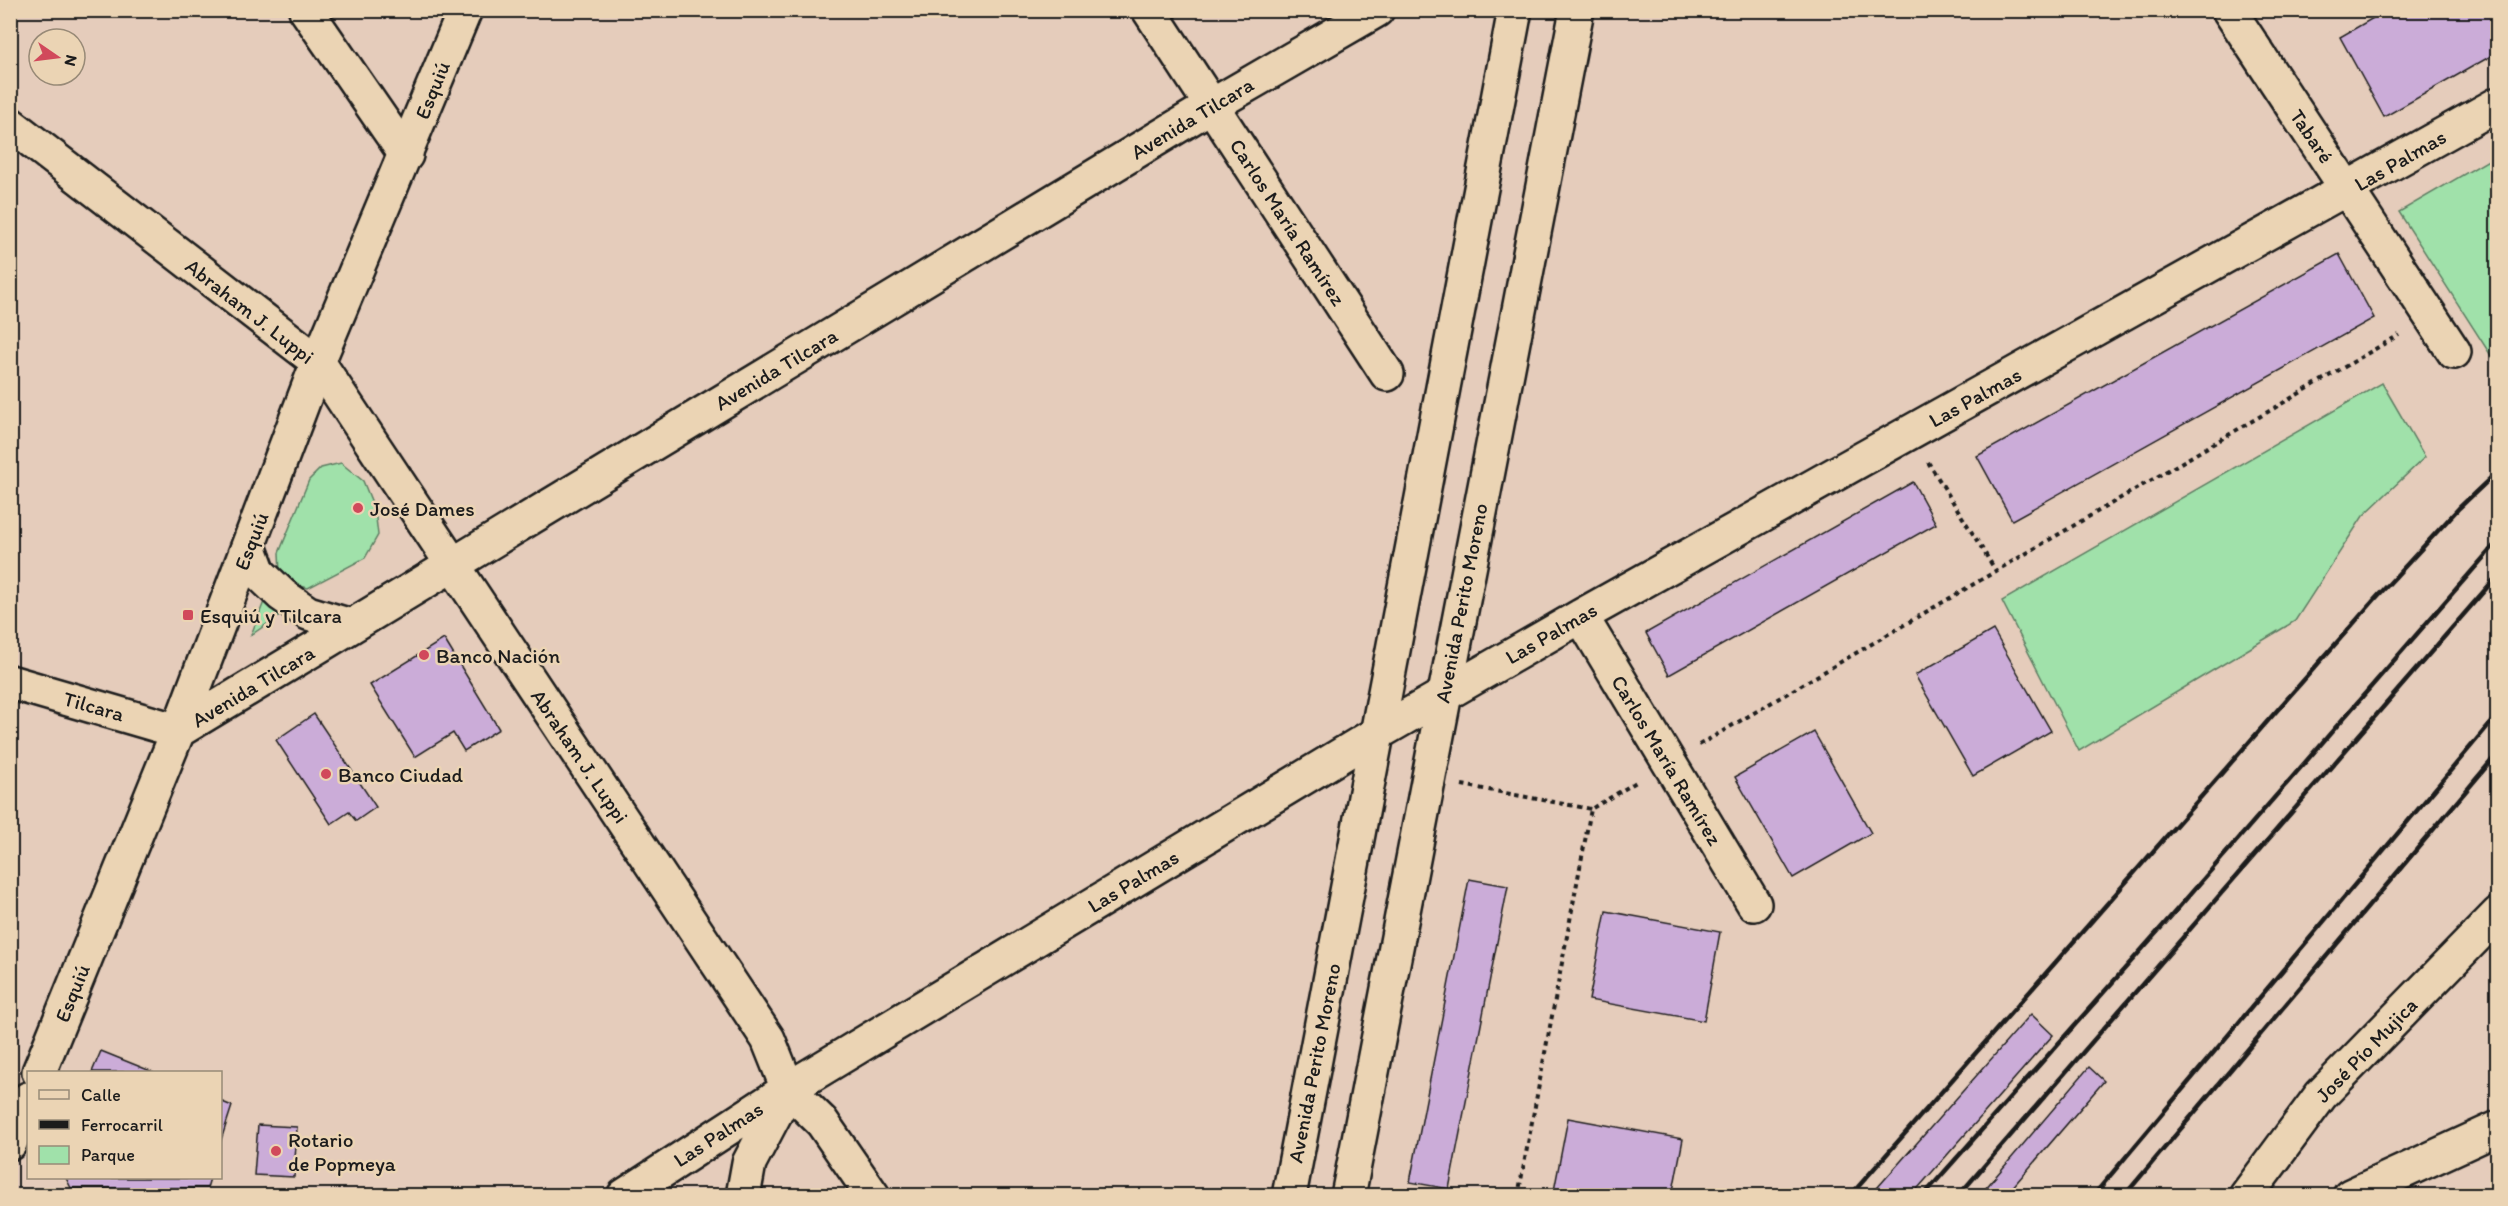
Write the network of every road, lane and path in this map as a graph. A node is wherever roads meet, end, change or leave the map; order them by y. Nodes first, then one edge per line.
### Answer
1 (306, 10) edge
2 (465, 10) edge
3 (1149, 10) edge
4 (1377, 10) edge
5 (1515, 10) edge
6 (1577, 10) edge
7 (2229, 10) edge
8 (2498, 104) edge
9 (1211, 106) junction
10 (10, 124) edge
11 (406, 154) junction
12 (2348, 190) junction
13 (2431, 316) junction
14 (2454, 352) dead end
15 (318, 362) junction
16 (1387, 374) dead end
17 (1911, 433) junction
18 (249, 546) junction
19 (453, 564) junction
20 (1996, 571) junction
21 (1581, 616) junction
22 (351, 626) junction
23 (10, 682) edge
24 (1443, 695) junction
25 (178, 731) junction
26 (1376, 735) junction
27 (1669, 762) junction
28 (1428, 778) junction
29 (1592, 809) junction
30 (1754, 904) dead end
31 (2498, 914) edge
32 (39, 1071) edge
33 (788, 1089) junction
34 (27, 1101) edge
35 (2498, 1128) edge
36 (10, 1143) edge
37 (624, 1196) edge
38 (744, 1196) edge
39 (873, 1196) edge
40 (1289, 1196) edge
41 (1348, 1196) edge
42 (1518, 1196) edge
43 (2246, 1196) edge
44 (2350, 1196) edge

1 - 11 street
2 - 11 street, Esquiú
3 - 9 street, Carlos María Ramírez
4 - 9 street, Avenida Tilcara
5 - 26 street, Avenida Perito Moreno
6 - 24 street, Avenida Perito Moreno
7 - 12 street, Tabaré
8 - 12 street, Las Palmas
9 - 16 street, Carlos María Ramírez
9 - 19 street, Avenida Tilcara
10 - 15 street, Abraham J. Luppi
11 - 15 street, Esquiú
12 - 13 street, Tabaré
12 - 17 street, Las Palmas
13 - 14 street, Tabaré
13 - 20 path
15 - 18 street, Esquiú
15 - 19 street, Abraham J. Luppi
17 - 20 path
17 - 21 street, Las Palmas
18 - 22 street
18 - 25 street, Esquiú
19 - 22 street, Avenida Tilcara
19 - 33 street, Abraham J. Luppi
20 - 27 path
21 - 24 street, Las Palmas
21 - 27 street, Carlos María Ramírez
22 - 25 street, Avenida Tilcara
23 - 25 street, Tilcara
24 - 26 street, Las Palmas
24 - 28 street, Avenida Perito Moreno
25 - 32 street, Esquiú
26 - 33 street, Las Palmas
26 - 40 street, Avenida Perito Moreno
27 - 29 path
27 - 30 street, Carlos María Ramírez
28 - 29 path
28 - 41 street, Avenida Perito Moreno
29 - 42 path
31 - 43 street, José Pío Mujica
33 - 37 street, Las Palmas
33 - 38 street
33 - 39 street, Abraham J. Luppi
34 - 36 street
35 - 44 street

